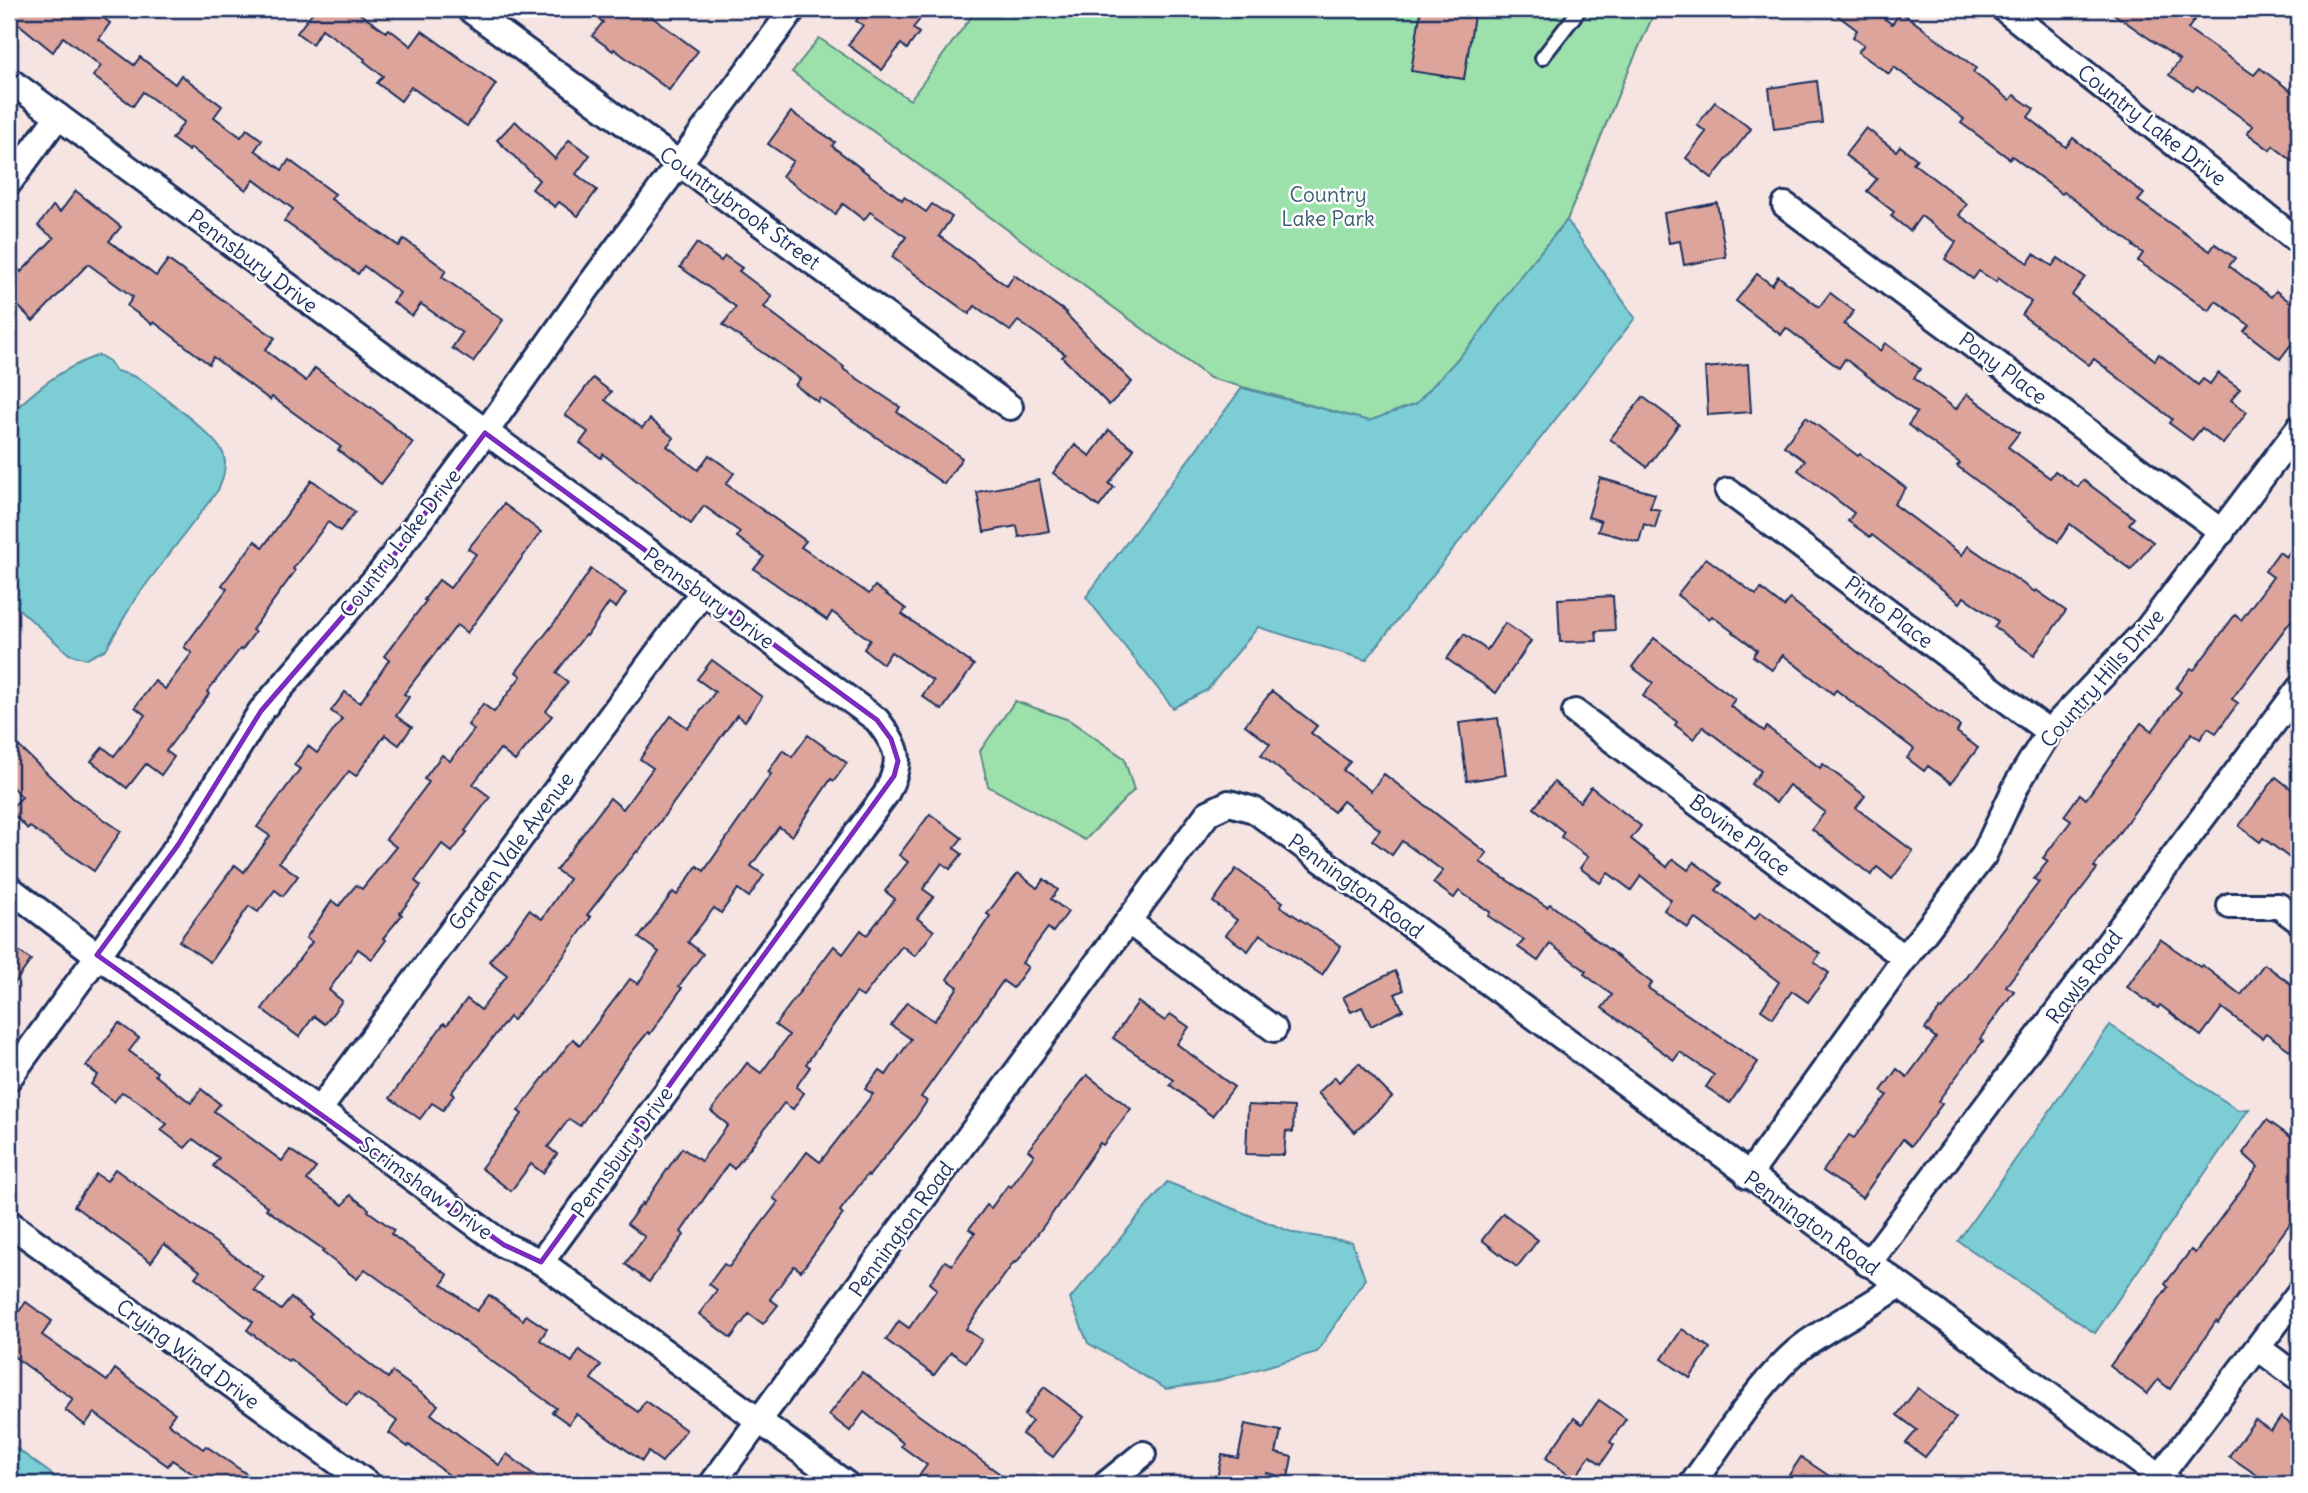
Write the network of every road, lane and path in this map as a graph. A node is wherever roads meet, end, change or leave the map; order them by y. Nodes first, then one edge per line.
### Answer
1 (469, 9) edge
2 (793, 9) edge
3 (1580, 9) edge
4 (2004, 9) edge
5 (1542, 58) dead end
6 (9, 80) edge
7 (58, 116) junction
8 (679, 163) junction
9 (9, 183) edge
10 (1785, 205) dead end
11 (2299, 242) edge
12 (1010, 407) dead end
13 (2299, 428) edge
14 (485, 433) junction
15 (1728, 491) dead end
16 (2222, 532) junction
17 (702, 593) junction
18 (2299, 689) edge
19 (1575, 712) dead end
20 (2049, 732) junction
21 (9, 888) edge
22 (2230, 905) dead end
23 (2299, 921) edge
24 (1129, 922) junction
25 (97, 956) junction
26 (1905, 958) junction
27 (1274, 1029) dead end
28 (9, 1078) edge
29 (319, 1110) junction
30 (1748, 1176) junction
31 (9, 1223) edge
32 (541, 1262) junction
33 (1868, 1265) junction
34 (1898, 1286) junction
35 (2299, 1293) edge
36 (2258, 1348) junction
37 (2299, 1378) edge
38 (760, 1422) junction
39 (1143, 1454) dead end
40 (2164, 1480) edge
41 (368, 1484) edge
42 (712, 1484) edge
43 (846, 1484) edge
44 (1106, 1484) edge
45 (1692, 1484) edge

1 - 8 street, Countrybrook Street
2 - 8 street, Country Lake Drive
3 - 5 lane
4 - 11 street, Country Lake Drive
6 - 7 street, Pennsbury Drive
7 - 9 street
7 - 14 street, Pennsbury Drive
8 - 12 street, Countrybrook Street
8 - 14 street, Country Lake Drive
10 - 16 street, Pony Place
13 - 16 street, Country Hills Drive
14 - 17 street, Pennsbury Drive
14 - 25 street, Country Lake Drive
15 - 20 street, Pinto Place
16 - 20 street, Country Hills Drive
17 - 29 street, Garden Vale Avenue
17 - 32 street, Pennsbury Drive
18 - 33 street, Rawls Road
19 - 26 street, Bovine Place
20 - 26 street, Country Hills Drive
21 - 25 street, Scrimshaw Drive
22 - 23 street
24 - 27 street
24 - 30 street, Pennington Road
24 - 38 street, Pennington Road
25 - 28 street, Country Lake Drive
25 - 29 street, Scrimshaw Drive
26 - 30 street, Country Hills Drive
29 - 32 street, Scrimshaw Drive
30 - 33 street, Pennington Road
31 - 41 street, Crying Wind Drive
32 - 38 street, Scrimshaw Drive
33 - 34 street, Pennington Road
34 - 40 street, Pennington Road
34 - 45 street
35 - 36 street
36 - 37 street
36 - 40 street
38 - 42 street, Pennington Road
38 - 43 street, Scrimshaw Drive
39 - 44 street

